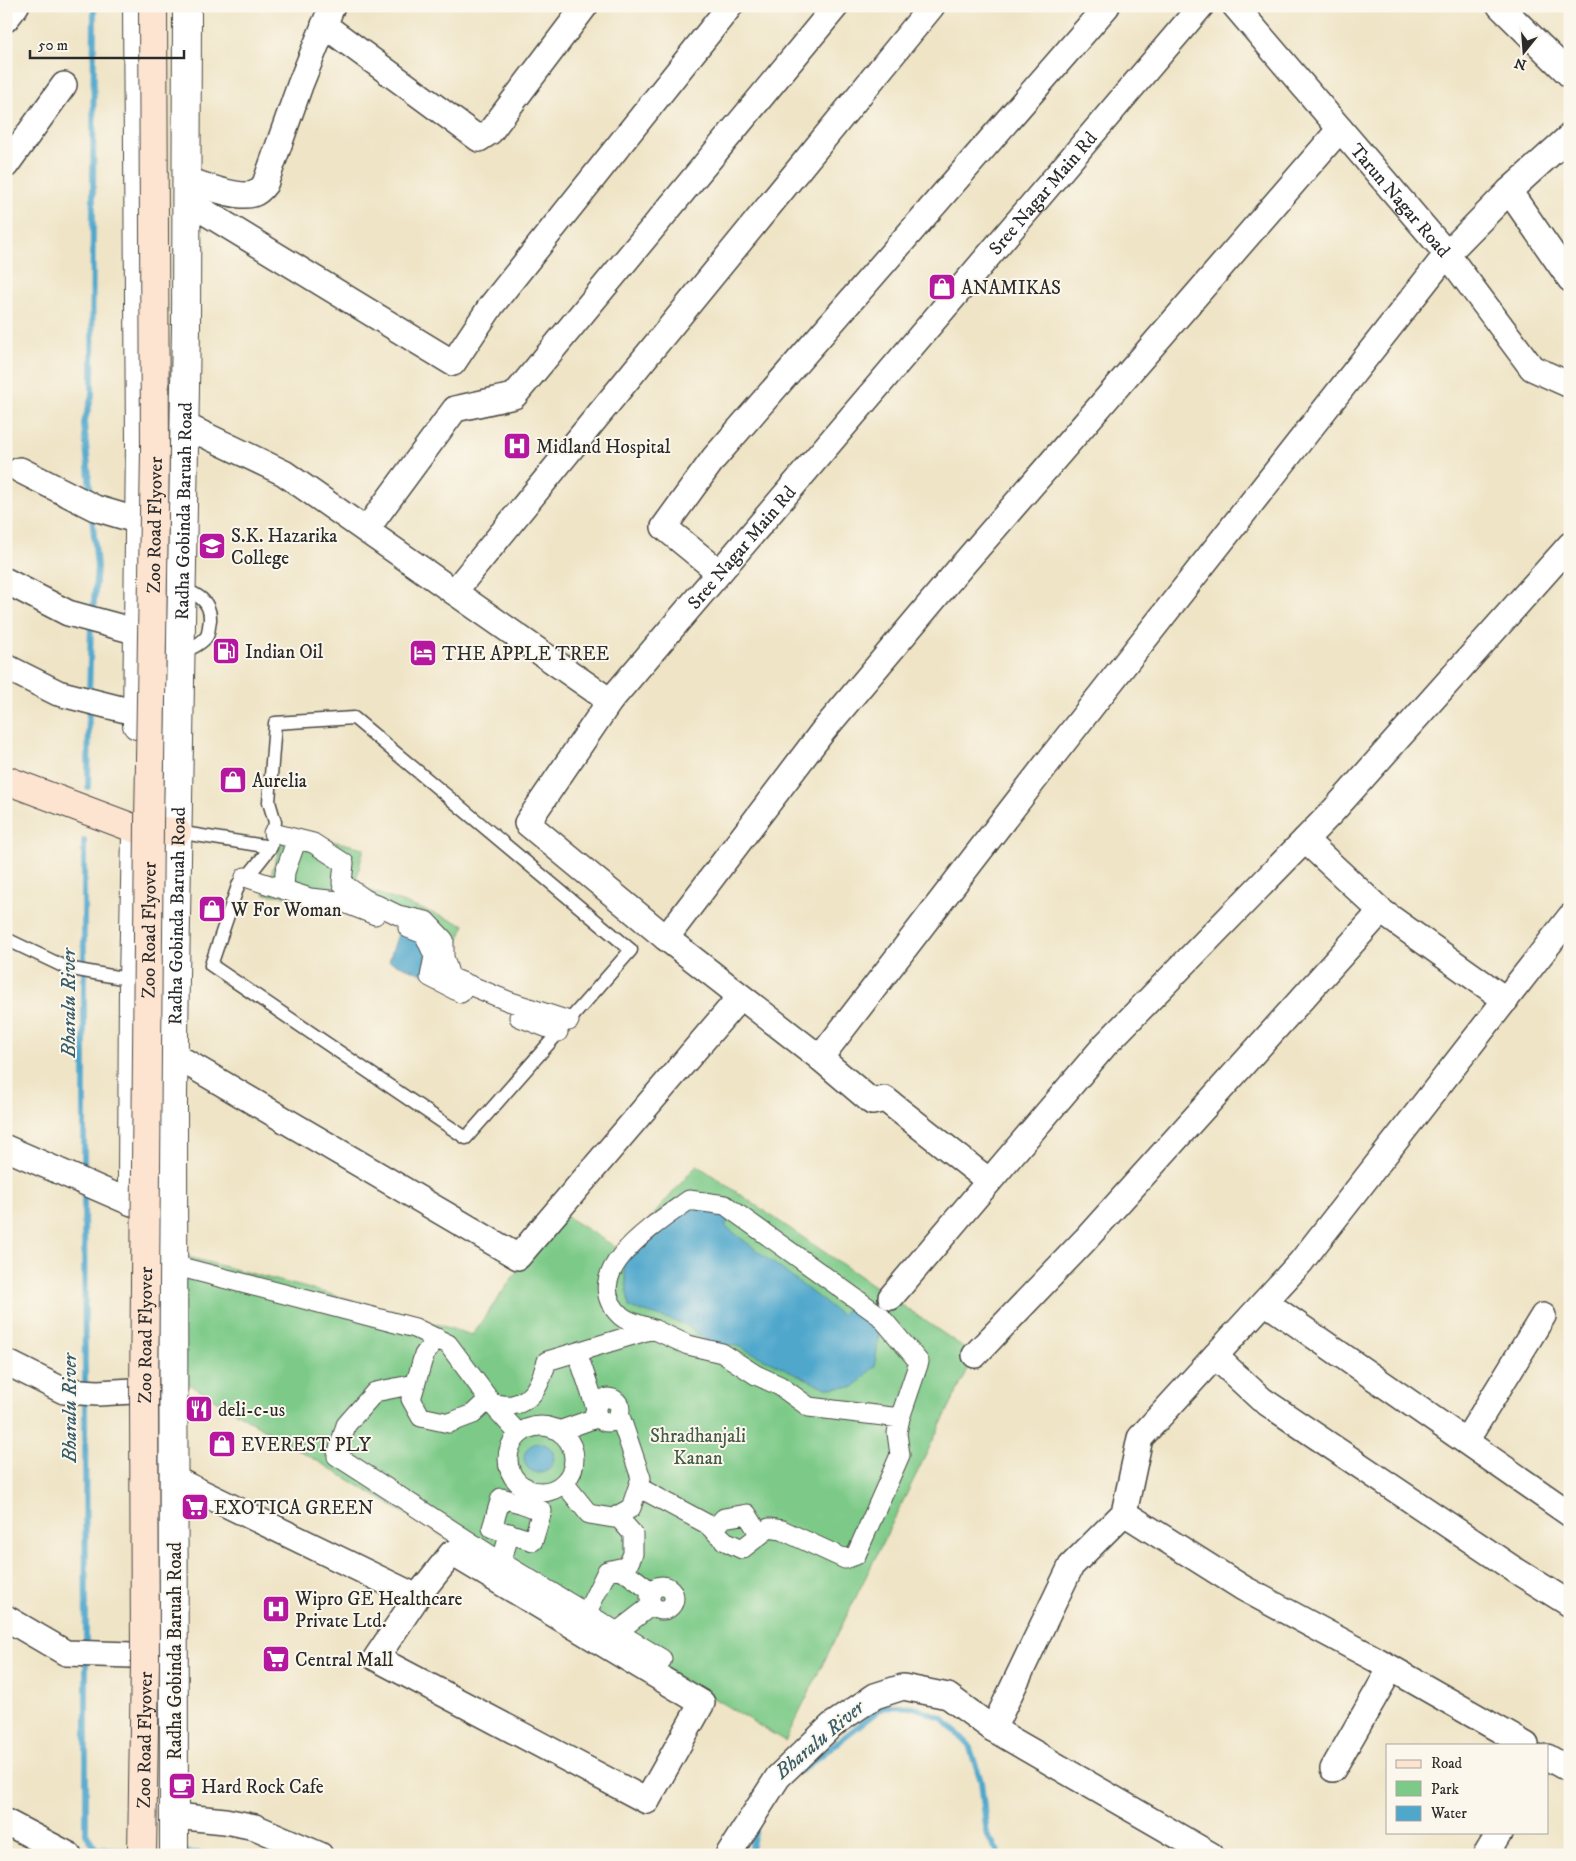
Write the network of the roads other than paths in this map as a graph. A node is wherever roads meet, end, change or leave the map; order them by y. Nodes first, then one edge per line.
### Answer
1 (16, 6) edge
2 (137, 6) edge
3 (153, 6) edge
4 (170, 6) edge
5 (187, 6) edge
6 (585, 6) edge
7 (730, 6) edge
8 (836, 6) edge
9 (932, 6) edge
10 (1107, 6) edge
11 (1201, 6) edge
12 (1235, 6) edge
13 (1500, 6) edge
14 (328, 15) edge
15 (6, 19) edge
16 (1570, 75) edge
17 (64, 85) dead end
18 (1340, 129) junction
19 (1570, 136) edge
20 (6, 165) edge
21 (187, 190) junction
22 (1509, 191) junction
23 (1447, 254) junction
24 (1570, 279) edge
25 (1570, 385) edge
26 (184, 425) junction
27 (20, 470) dead end
28 (139, 521) junction
29 (366, 530) junction
30 (1570, 545) edge
31 (719, 572) junction
32 (6, 581) edge
33 (454, 592) junction
34 (138, 632) junction
35 (6, 667) edge
36 (610, 701) junction
37 (137, 713) junction
38 (6, 780) edge
39 (136, 829) junction
40 (177, 832) junction
41 (297, 839) junction
42 (272, 840) junction
43 (1305, 840) junction
44 (245, 877) junction
45 (284, 890) junction
46 (1381, 911) junction
47 (1570, 917) edge
48 (666, 938) junction
49 (6, 939) edge
50 (133, 980) junction
51 (740, 997) junction
52 (1506, 1000) junction
53 (564, 1026) junction
54 (174, 1055) junction
55 (820, 1058) junction
56 (6, 1148) edge
57 (989, 1181) junction
58 (132, 1203) junction
59 (173, 1265) junction
60 (891, 1297) dead end
61 (1265, 1302) junction
62 (1543, 1316) dead end
63 (653, 1329) junction
64 (437, 1338) junction
65 (577, 1352) junction
66 (975, 1355) dead end
67 (1215, 1356) junction
68 (6, 1362) edge
69 (415, 1384) junction
70 (133, 1391) junction
71 (490, 1401) junction
72 (603, 1415) junction
73 (900, 1418) junction
74 (559, 1431) junction
75 (519, 1434) junction
76 (1466, 1441) junction
77 (174, 1478) junction
78 (564, 1482) junction
79 (638, 1487) junction
80 (522, 1495) junction
81 (1124, 1513) junction
82 (1570, 1514) edge
83 (617, 1516) junction
84 (713, 1530) junction
85 (510, 1534) junction
86 (760, 1535) junction
87 (501, 1562) junction
88 (625, 1572) junction
89 (417, 1598) junction
90 (1570, 1604) edge
91 (586, 1614) junction
92 (6, 1618) edge
93 (616, 1632) junction
94 (132, 1655) junction
95 (1391, 1668) junction
96 (654, 1675) junction
97 (992, 1729) junction
98 (1524, 1744) edge
99 (1548, 1758) edge
100 (1333, 1769) dead end
101 (1570, 1770) edge
102 (175, 1821) junction
103 (6, 1822) edge
104 (1499, 1834) edge
105 (69, 1855) edge
106 (130, 1855) edge
107 (142, 1855) edge
108 (158, 1855) edge
109 (174, 1855) edge
110 (320, 1855) edge
111 (728, 1855) edge
112 (1211, 1855) edge
113 (1486, 1855) edge

1 - 15 street
2 - 28 street
3 - 107 main road, Zoo Road Flyover, bridge
4 - 108 main road, Zoo Road Flyover
5 - 21 street, Radha Gobinda Baruah Road
6 - 14 street
7 - 21 street
8 - 29 street
9 - 33 street
10 - 31 street
11 - 31 street, Sree Nagar Main Rd
12 - 18 street, Tarun Nagar Road
13 - 16 street
14 - 21 street
17 - 20 street
18 - 23 street, Tarun Nagar Road
18 - 48 street
19 - 22 street
21 - 26 street, Radha Gobinda Baruah Road
22 - 23 street
22 - 24 street
23 - 25 street, Tarun Nagar Road
23 - 55 street
26 - 29 street
26 - 40 street, Radha Gobinda Baruah Road
27 - 28 street
28 - 34 street
29 - 33 street
30 - 43 street
31 - 36 street, Sree Nagar Main Rd
32 - 34 street
33 - 36 street
34 - 37 street
35 - 37 street
36 - 48 street, Sree Nagar Main Rd
37 - 39 street
38 - 39 main road
39 - 40 main road
39 - 50 street
40 - 42 lane
40 - 54 street, Radha Gobinda Baruah Road
41 - 42 street
41 - 45 street
41 - 53 street
42 - 44 lane
42 - 53 lane
43 - 46 street
43 - 57 street
44 - 45 street
44 - 53 lane
45 - 53 street
46 - 52 street
46 - 66 street
47 - 52 street
48 - 51 street
49 - 50 lane
50 - 58 street
51 - 54 street
51 - 55 street
52 - 61 street
54 - 59 street, Radha Gobinda Baruah Road
55 - 57 street
56 - 58 street
57 - 60 street
58 - 70 street
59 - 64 street
59 - 77 street, Radha Gobinda Baruah Road
61 - 67 street
61 - 76 street
62 - 76 street
63 - 65 street
63 - 73 street
63 - 73 street
64 - 69 street
64 - 71 street
65 - 71 street
65 - 72 street
67 - 81 street
67 - 90 street
68 - 70 street
69 - 71 street
69 - 87 street
70 - 94 street
71 - 75 street
72 - 74 street
72 - 79 street
73 - 86 street
74 - 75 street
74 - 78 street
75 - 80 street
76 - 82 street
77 - 89 street
77 - 102 street, Radha Gobinda Baruah Road
78 - 80 street
78 - 83 street
79 - 83 street
79 - 84 street
80 - 85 street
80 - 85 street
81 - 95 street
81 - 97 street
83 - 88 street
84 - 86 street
84 - 86 street
85 - 87 street
87 - 91 street
88 - 91 street
88 - 93 street
89 - 96 street
89 - 96 street
91 - 93 street
92 - 94 street
93 - 96 street
94 - 106 street
95 - 98 street
95 - 100 street
97 - 111 street
97 - 112 street
99 - 101 street
102 - 109 street, Radha Gobinda Baruah Road
102 - 110 street
103 - 105 street
104 - 113 street

